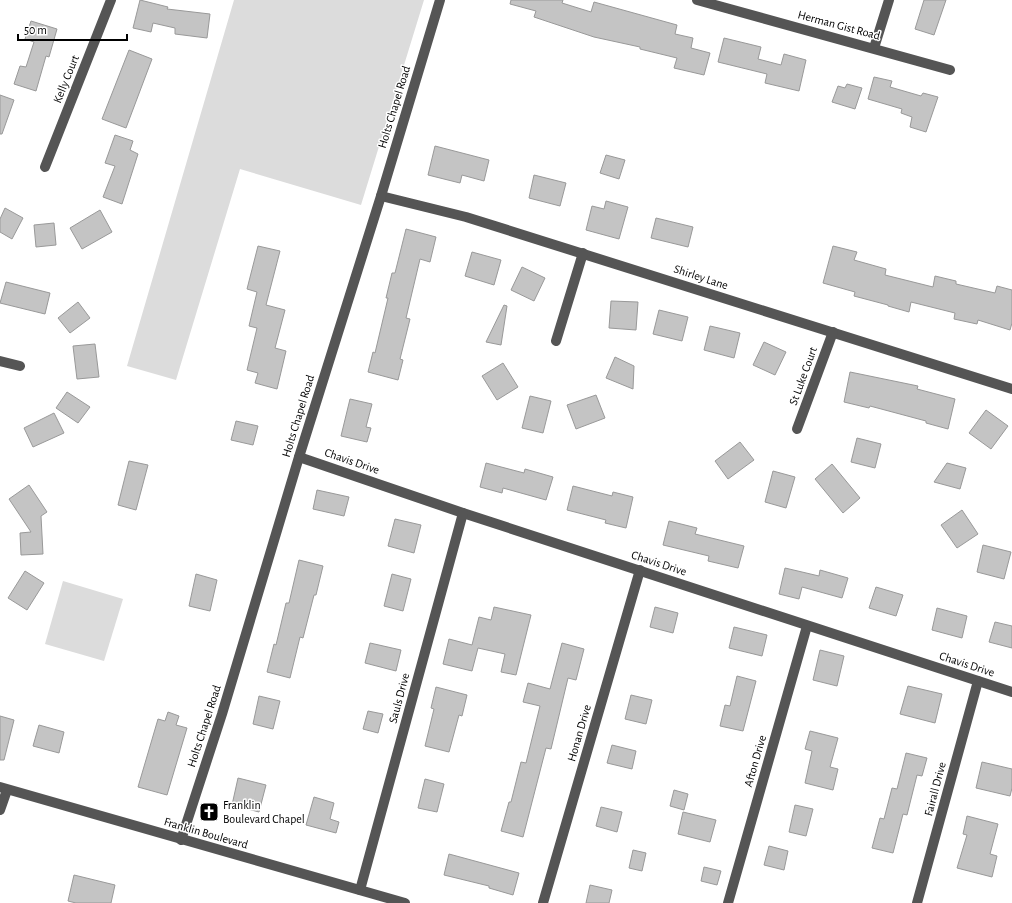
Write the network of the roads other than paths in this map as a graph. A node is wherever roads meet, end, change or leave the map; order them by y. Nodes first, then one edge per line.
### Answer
1 (111, 0) edge
2 (440, 0) edge
3 (697, 0) edge
4 (889, 0) edge
5 (874, 48) junction
6 (950, 70) dead end
7 (45, 167) dead end
8 (382, 196) junction
9 (583, 253) junction
10 (833, 332) junction
11 (556, 341) dead end
12 (0, 360) edge
13 (20, 366) dead end
14 (1012, 389) edge
15 (797, 429) dead end
16 (299, 456) junction
17 (463, 513) junction
18 (640, 570) junction
19 (807, 626) junction
20 (978, 681) junction
21 (1012, 692) edge
22 (3, 789) edge
23 (0, 810) edge
24 (181, 840) junction
25 (360, 890) junction
26 (405, 903) edge
27 (543, 903) edge
28 (728, 903) edge
29 (917, 903) edge

1 - 7 street, Kelly Court
2 - 8 street, Holts Chapel Road
3 - 5 street, Herman Gist Road
4 - 5 street
5 - 6 street, Herman Gist Road
8 - 9 street, Shirley Lane
8 - 16 street, Holts Chapel Road
9 - 10 street, Shirley Lane
9 - 11 street
10 - 14 street, Shirley Lane
10 - 15 street, St Luke Court
12 - 13 street
16 - 17 street, Chavis Drive
16 - 24 street, Holts Chapel Road
17 - 18 street, Chavis Drive
17 - 25 street, Sauls Drive
18 - 19 street, Chavis Drive
18 - 27 street, Honan Drive
19 - 20 street, Chavis Drive
19 - 28 street, Afton Drive
20 - 21 street, Chavis Drive
20 - 29 street, Fairall Drive
22 - 23 street
22 - 24 street, Franklin Boulevard
24 - 25 street, Franklin Boulevard
25 - 26 street, Franklin Boulevard

